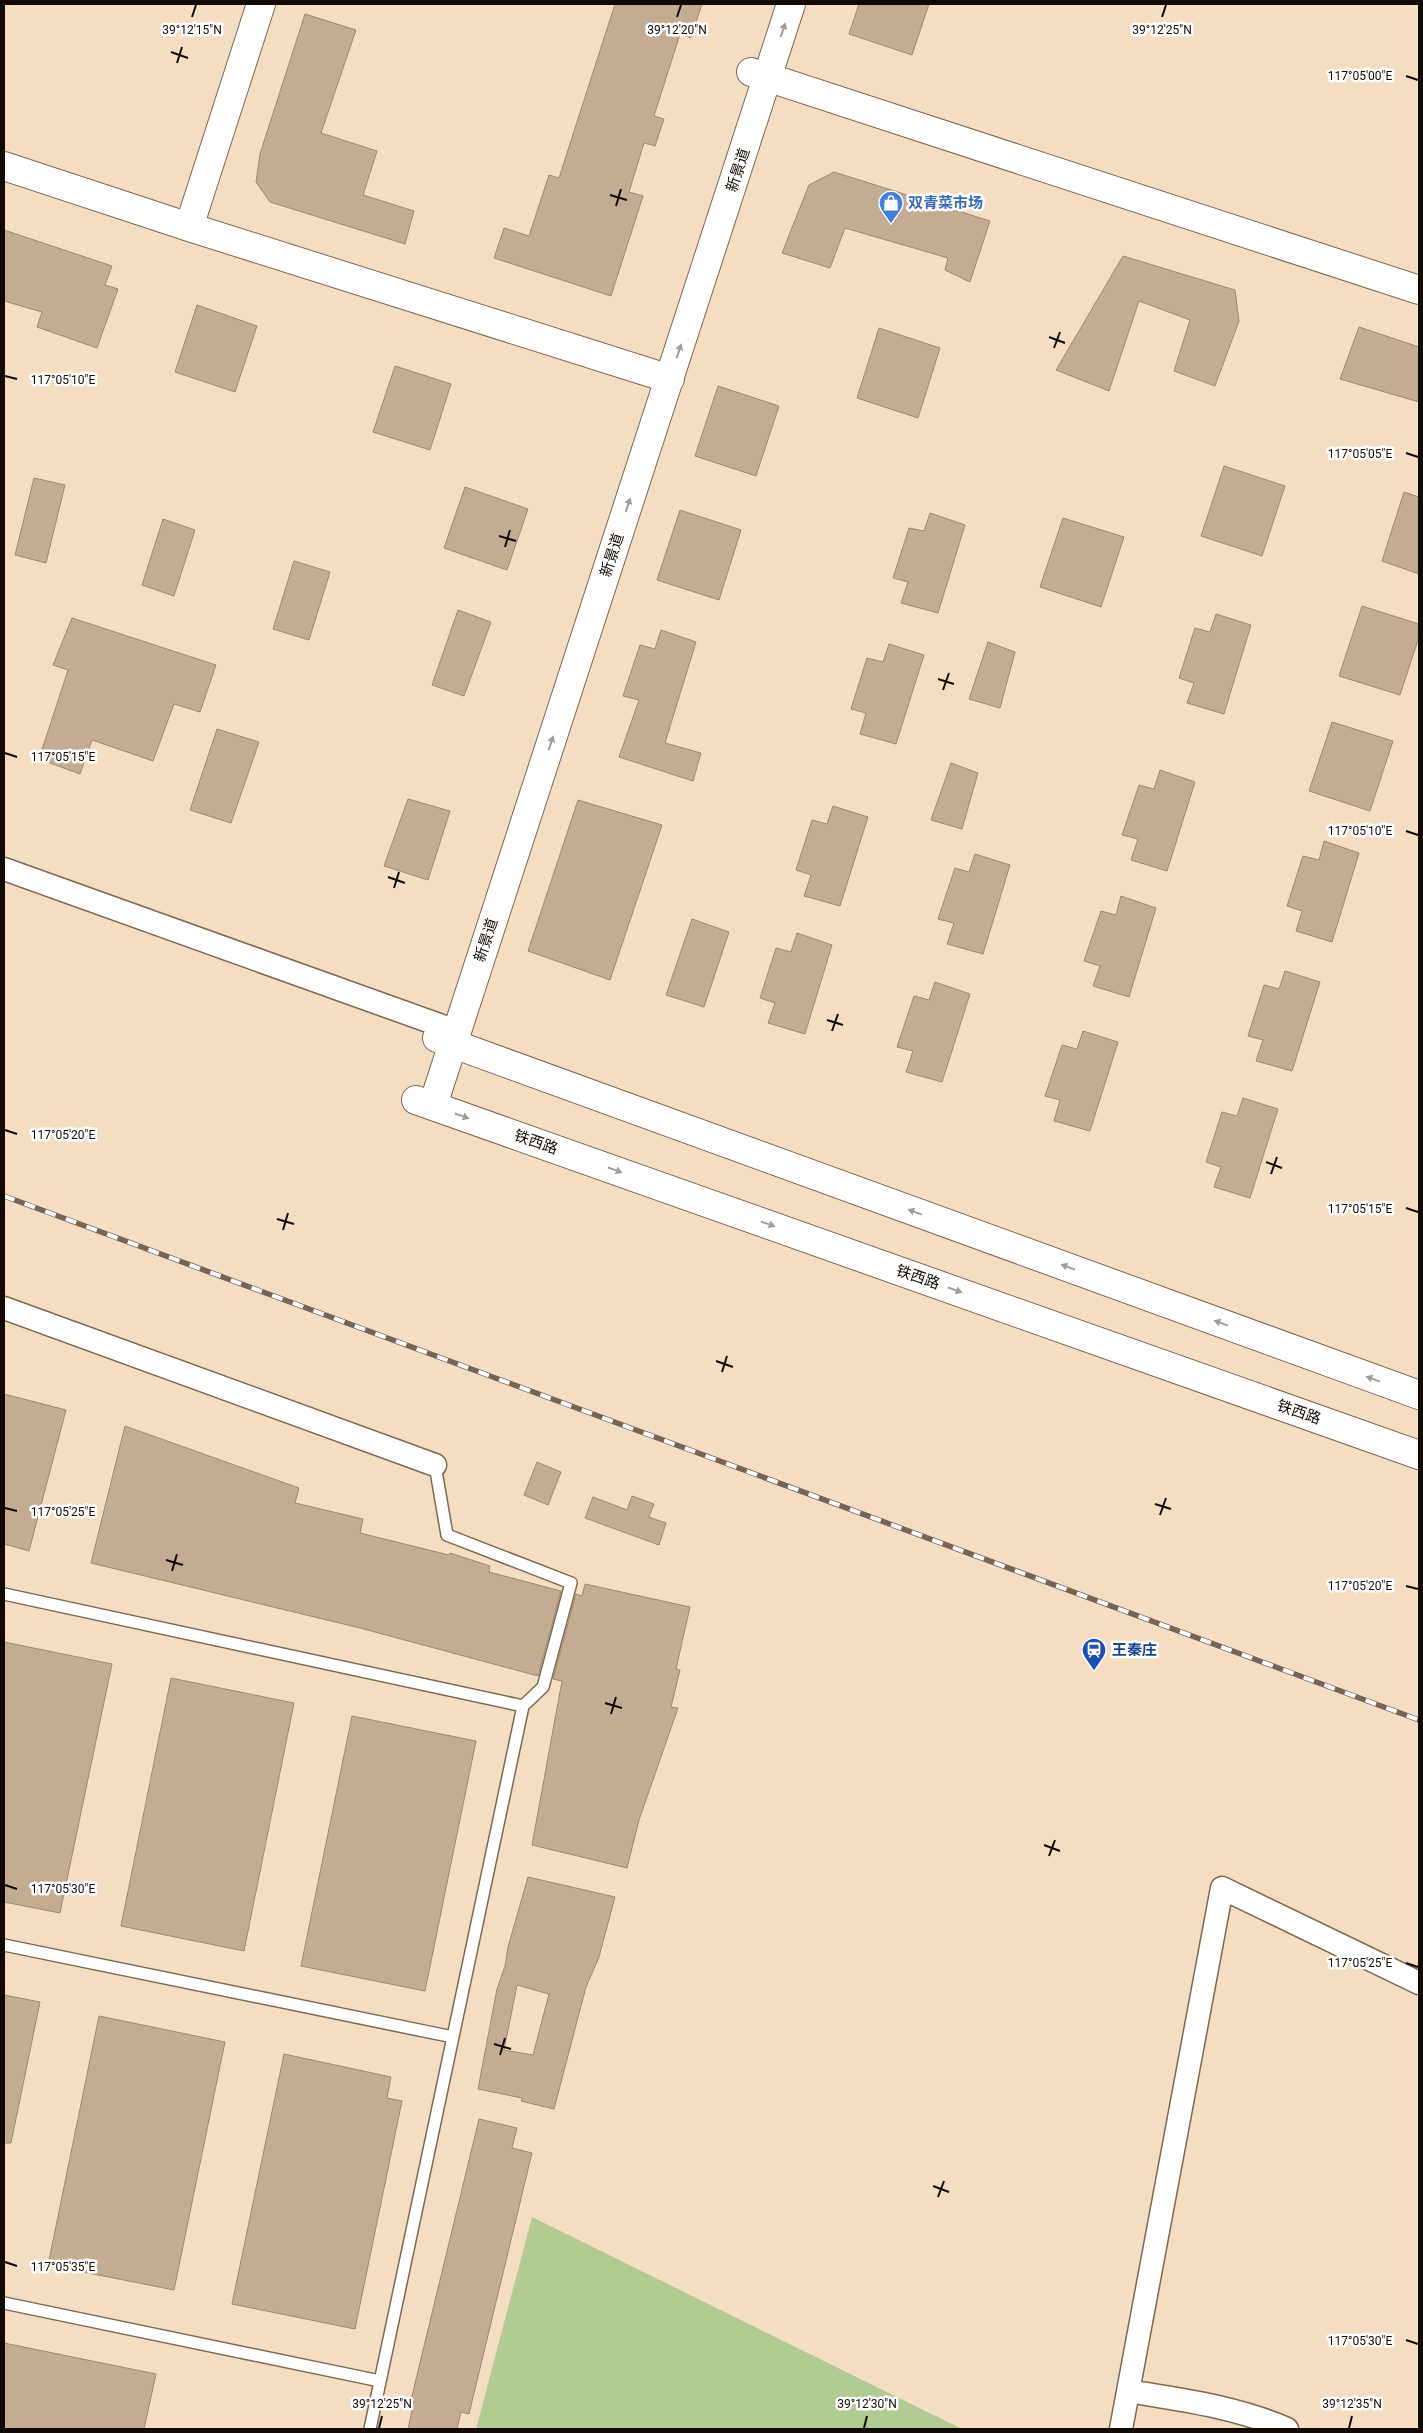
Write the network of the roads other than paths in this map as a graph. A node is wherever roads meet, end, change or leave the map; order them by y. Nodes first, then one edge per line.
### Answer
1 (261, 4) edge
2 (772, 4) edge
3 (791, 4) edge
4 (759, 74) junction
5 (4, 166) edge
6 (189, 228) junction
7 (1419, 290) edge
8 (661, 376) junction
9 (4, 869) edge
10 (447, 1034) junction
11 (424, 1103) joint
12 (4, 1308) edge
13 (1419, 1395) edge
14 (1418, 1450) edge
15 (435, 1465) joint
16 (4, 1594) edge
17 (523, 1706) junction
18 (4, 1945) edge
19 (1419, 1983) edge
20 (453, 2037) junction
21 (4, 2303) edge
22 (380, 2381) junction
23 (1128, 2390) junction
24 (370, 2429) edge
25 (1121, 2429) edge
26 (1287, 2429) edge

1 - 6 street
2 - 4 street, 新景道
4 -> 3 street, 新景道
4 - 7 street
4 - 8 street, 新景道
5 - 6 street
6 - 8 street
8 - 10 street, 新景道
9 - 10 street
10 - 11 street, 新景道
13 -> 10 street
11 -> 14 street, 铁西路
12 - 15 street
15 - 17 lane
16 - 17 lane
17 - 20 lane
18 - 20 lane
19 - 23 street
20 - 22 lane
21 - 22 lane
22 - 24 lane
23 - 25 street
23 - 26 street

